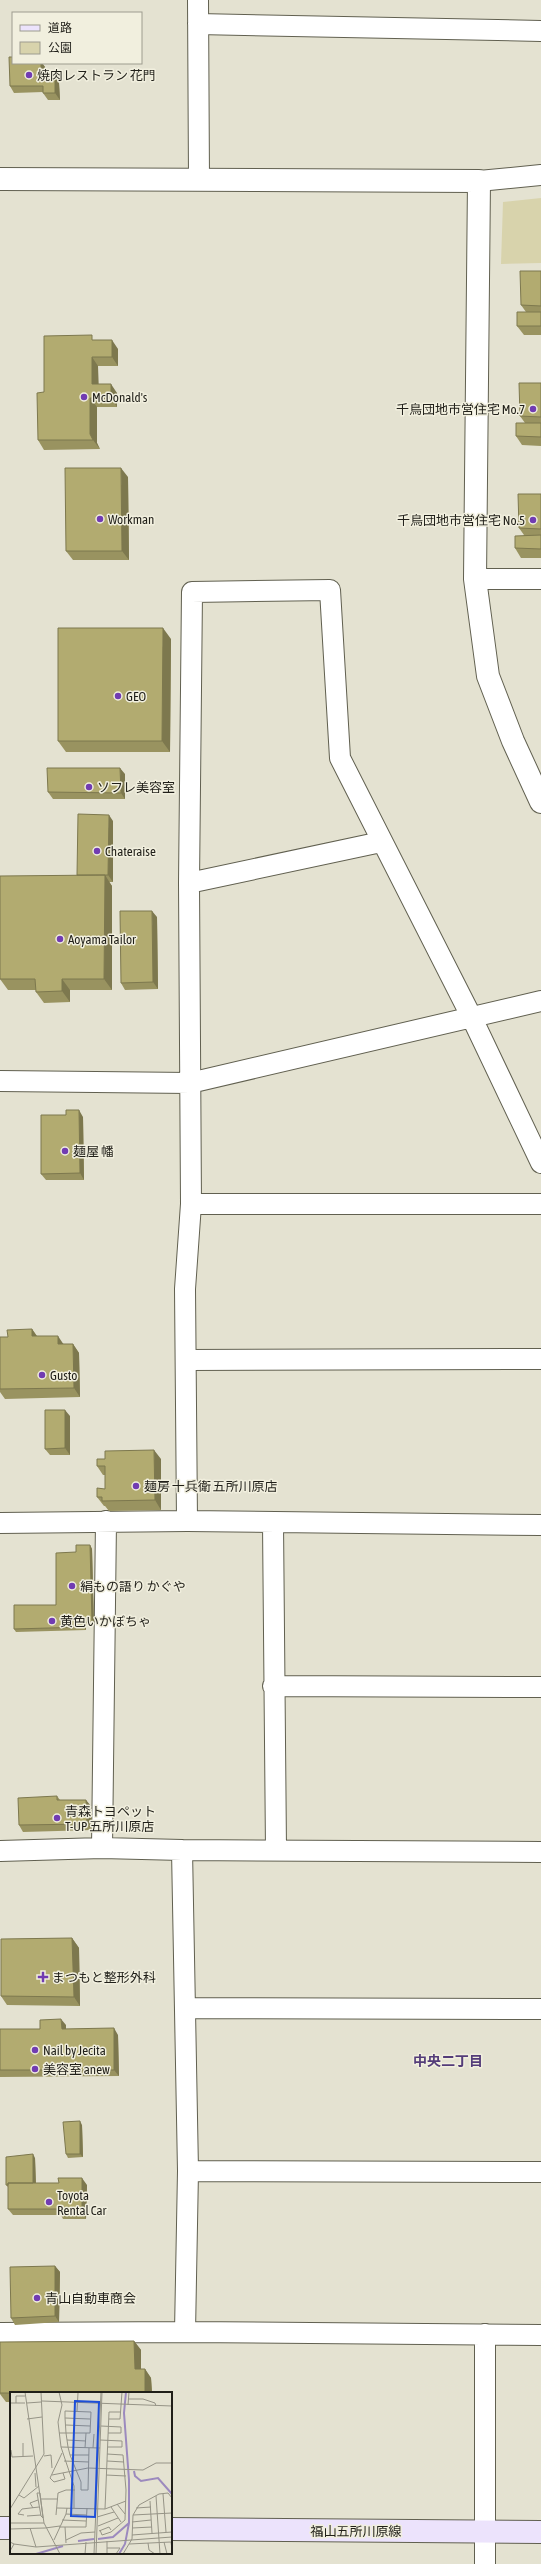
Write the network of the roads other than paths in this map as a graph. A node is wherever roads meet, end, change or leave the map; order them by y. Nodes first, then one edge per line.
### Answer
1 (198, 0) edge
2 (198, 24) junction
3 (541, 31) edge
4 (541, 175) edge
5 (0, 179) edge
6 (199, 179) junction
7 (479, 181) junction
8 (474, 579) junction
9 (541, 579) edge
10 (541, 802) edge
11 (381, 842) junction
12 (189, 883) junction
13 (541, 1001) edge
14 (471, 1016) junction
15 (0, 1081) edge
16 (190, 1084) junction
17 (541, 1163) edge
18 (191, 1204) junction
19 (541, 1204) edge
20 (187, 1360) junction
21 (541, 1360) edge
22 (106, 1521) junction
23 (187, 1521) junction
24 (0, 1523) edge
25 (273, 1523) junction
26 (541, 1525) edge
27 (273, 1686) junction
28 (541, 1687) edge
29 (102, 1848) junction
30 (182, 1850) junction
31 (276, 1850) junction
32 (0, 1851) edge
33 (541, 1852) edge
34 (185, 2008) junction
35 (541, 2009) edge
36 (188, 2171) junction
37 (541, 2172) edge
38 (185, 2332) junction
39 (0, 2333) edge
40 (485, 2334) junction
41 (541, 2335) edge
42 (172, 2530) edge
43 (485, 2531) junction
44 (541, 2532) edge
45 (485, 2564) edge

1 - 2 street
2 - 3 street
2 - 6 street
4 - 7 street
5 - 6 street
6 - 7 street
7 - 8 street
8 - 9 street
8 - 10 street
11 - 12 street
11 - 12 street
11 - 14 street
12 - 16 street
13 - 14 street
14 - 16 street
14 - 17 street
15 - 16 street
16 - 18 street
18 - 19 street
18 - 20 street
20 - 21 street
20 - 23 street
22 - 23 street
22 - 24 street
22 - 29 street
23 - 25 street
25 - 26 street
25 - 27 street
27 - 28 street
27 - 31 street
29 - 30 street
29 - 32 street
30 - 31 street
30 - 34 street
31 - 33 street
34 - 35 street
34 - 36 street
36 - 37 street
36 - 38 street
38 - 39 street
38 - 40 street
40 - 41 street
40 - 43 street
42 - 43 main road, 福山五所川原線
43 - 44 main road, 福山五所川原線
43 - 45 street

